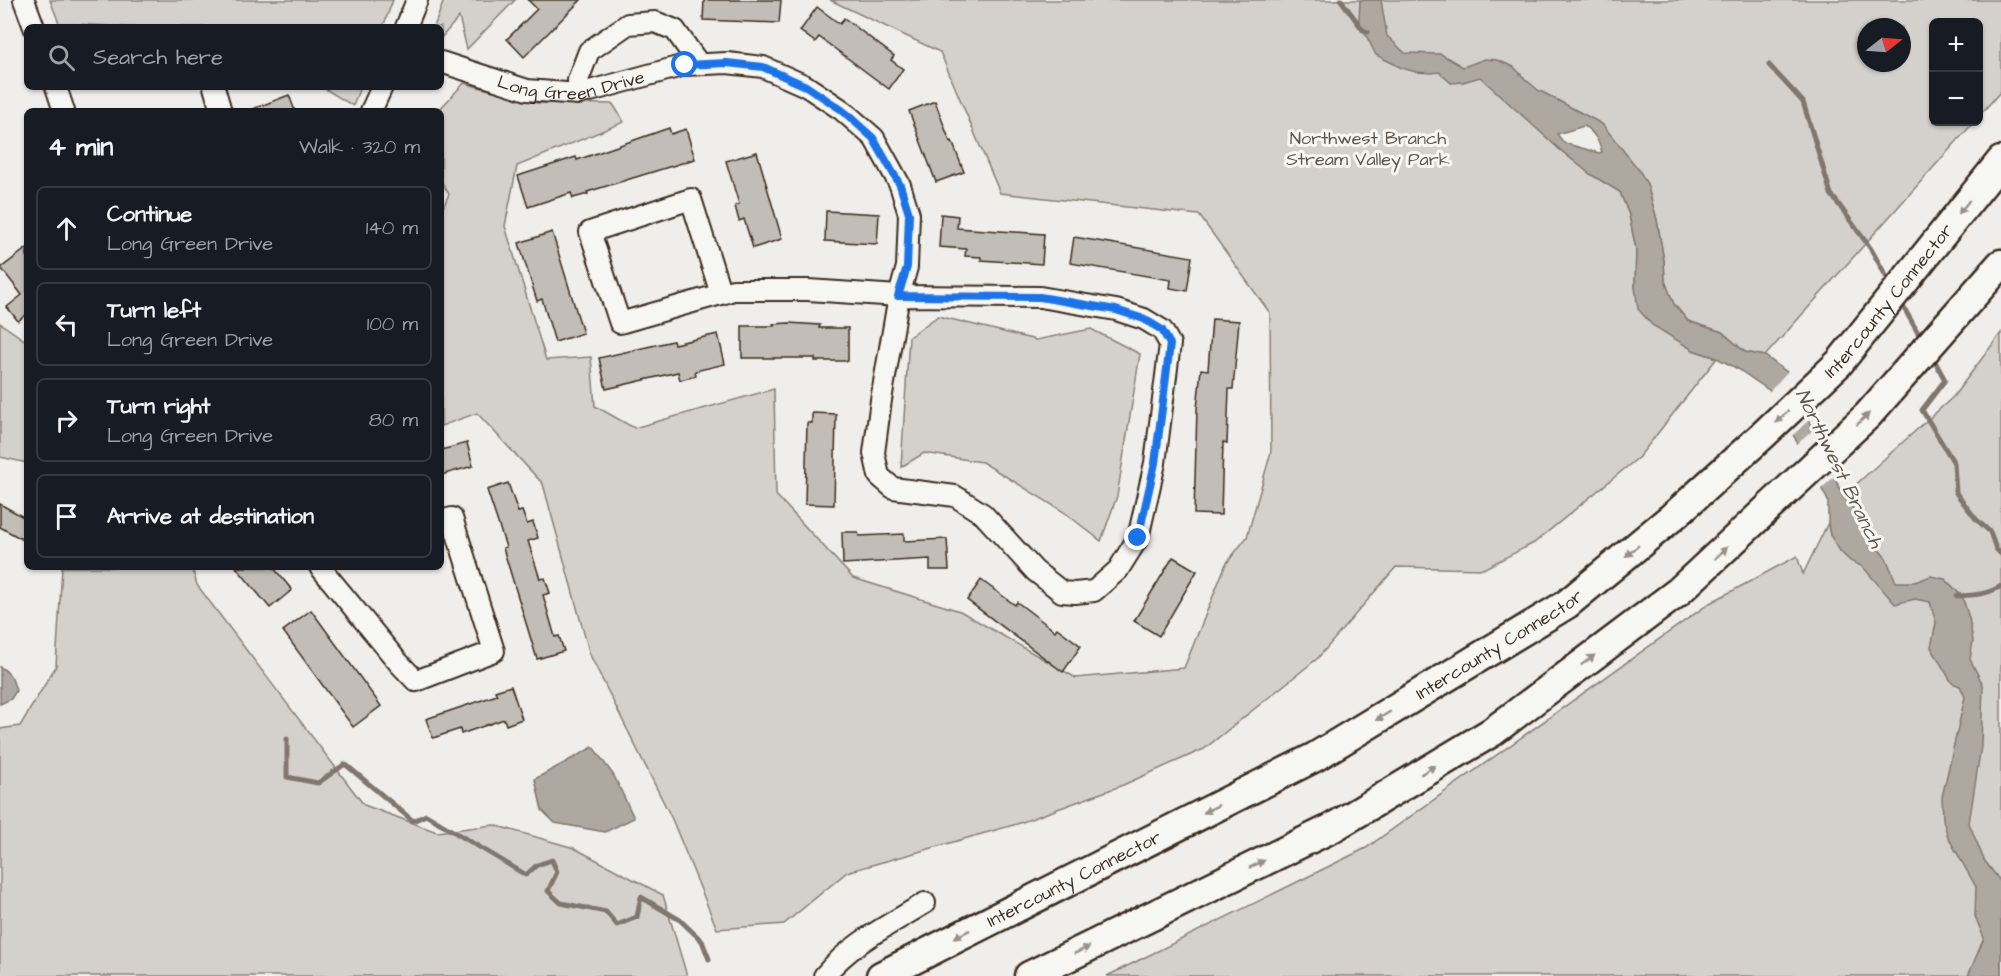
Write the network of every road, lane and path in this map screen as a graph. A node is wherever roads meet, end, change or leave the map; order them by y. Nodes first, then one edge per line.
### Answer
1 (24, 0) edge
2 (417, 0) edge
3 (33, 24) edge
4 (407, 24) edge
5 (444, 63) edge
6 (699, 64) junction
7 (57, 90) edge
8 (215, 90) edge
9 (381, 90) edge
10 (579, 94) junction
11 (63, 108) edge
12 (220, 108) edge
13 (372, 108) edge
14 (2001, 161) edge
15 (2001, 264) edge
16 (721, 294) junction
17 (898, 296) junction
18 (444, 520) edge
19 (322, 570) edge
20 (925, 903) dead end
21 (824, 976) edge
22 (881, 976) edge
23 (1029, 976) edge

1 - 3 street
2 - 4 street
5 - 10 street, Long Green Drive
6 - 10 street, Long Green Drive
6 - 10 street
6 - 17 street, Long Green Drive
7 - 11 street
8 - 12 street
9 - 13 street
14 -> 22 highway, Intercounty Connector
23 -> 15 highway
16 - 16 street
16 - 17 street
17 - 17 street, Long Green Drive
18 - 19 street
20 - 21 street

